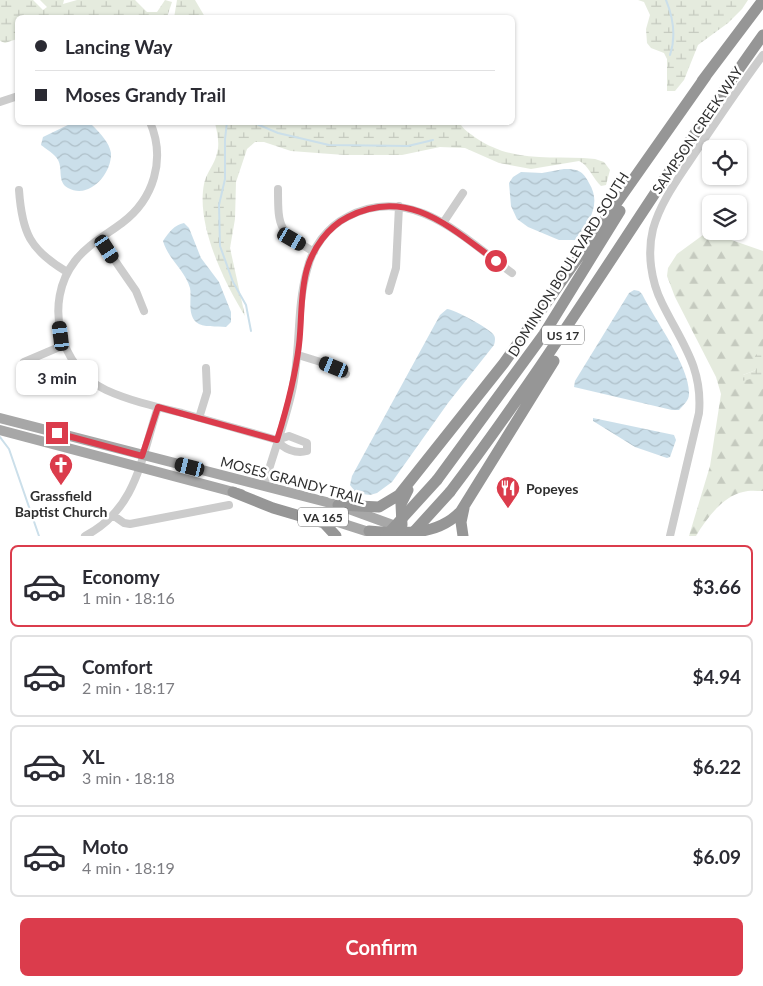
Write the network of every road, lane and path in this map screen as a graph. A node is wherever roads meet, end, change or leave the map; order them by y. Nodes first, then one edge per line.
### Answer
1 (763, 0) edge
2 (763, 35) edge
3 (763, 55) edge
4 (15, 97) edge
5 (0, 102) edge
6 (151, 125) edge
7 (648, 160) junction
8 (278, 189) dead end
9 (19, 190) dead end
10 (463, 194) dead end
11 (399, 206) junction
12 (442, 223) junction
13 (100, 239) junction
14 (314, 252) junction
15 (67, 272) junction
16 (512, 273) dead end
17 (602, 277) junction
18 (389, 291) dead end
19 (144, 311) dead end
20 (64, 345) junction
21 (298, 355) junction
22 (24, 362) dead end
23 (206, 368) dead end
24 (346, 374) dead end
25 (158, 407) junction
26 (0, 418) edge
27 (199, 418) junction
28 (0, 430) edge
29 (277, 440) junction
30 (141, 460) junction
31 (426, 464) junction
32 (264, 486) junction
33 (233, 492) junction
34 (467, 500) junction
35 (338, 505) junction
36 (229, 506) dead end
37 (114, 516) junction
38 (369, 531) junction
39 (403, 533) edge
40 (85, 536) edge
41 (336, 536) edge
42 (381, 536) edge
43 (463, 536) edge
44 (670, 536) edge

1 - 7 highway, DOMINION BOULEVARD SOUTH / US 17
2 - 17 highway, US 17
3 - 44 street, SAMPSON CREEK WAY
4 - 5 street
6 - 13 street
7 - 31 highway
7 - 39 highway, DOMINION BOULEVARD SOUTH / US 17, bridge
8 - 14 street
9 - 15 street
10 - 12 street
11 - 12 street
11 - 14 street
11 - 18 street
12 - 16 street
13 - 15 street
13 - 19 street
14 - 21 street
15 - 20 street
17 - 34 highway
17 - 39 highway, US 17, bridge
20 - 22 street
20 - 25 street
21 - 24 street
21 - 29 street
23 - 27 street
25 - 27 street
25 - 30 street
26 - 30 main road, MOSES GRANDY TRAIL / VA 165
27 - 29 street
28 - 30 main road, MOSES GRANDY TRAIL / VA 165
29 - 32 street
30 - 32 main road, MOSES GRANDY TRAIL / VA 165
30 - 33 main road, MOSES GRANDY TRAIL / VA 165
30 - 37 street
31 - 35 highway
31 - 39 highway
32 - 35 main road, MOSES GRANDY TRAIL / VA 165
33 - 38 main road, MOSES GRANDY TRAIL / VA 165
33 - 41 highway
34 - 39 highway
34 - 43 highway
35 - 39 main road, MOSES GRANDY TRAIL / VA 165
36 - 37 street
37 - 40 street
38 - 39 highway
38 - 42 main road, MOSES GRANDY TRAIL / VA 165

